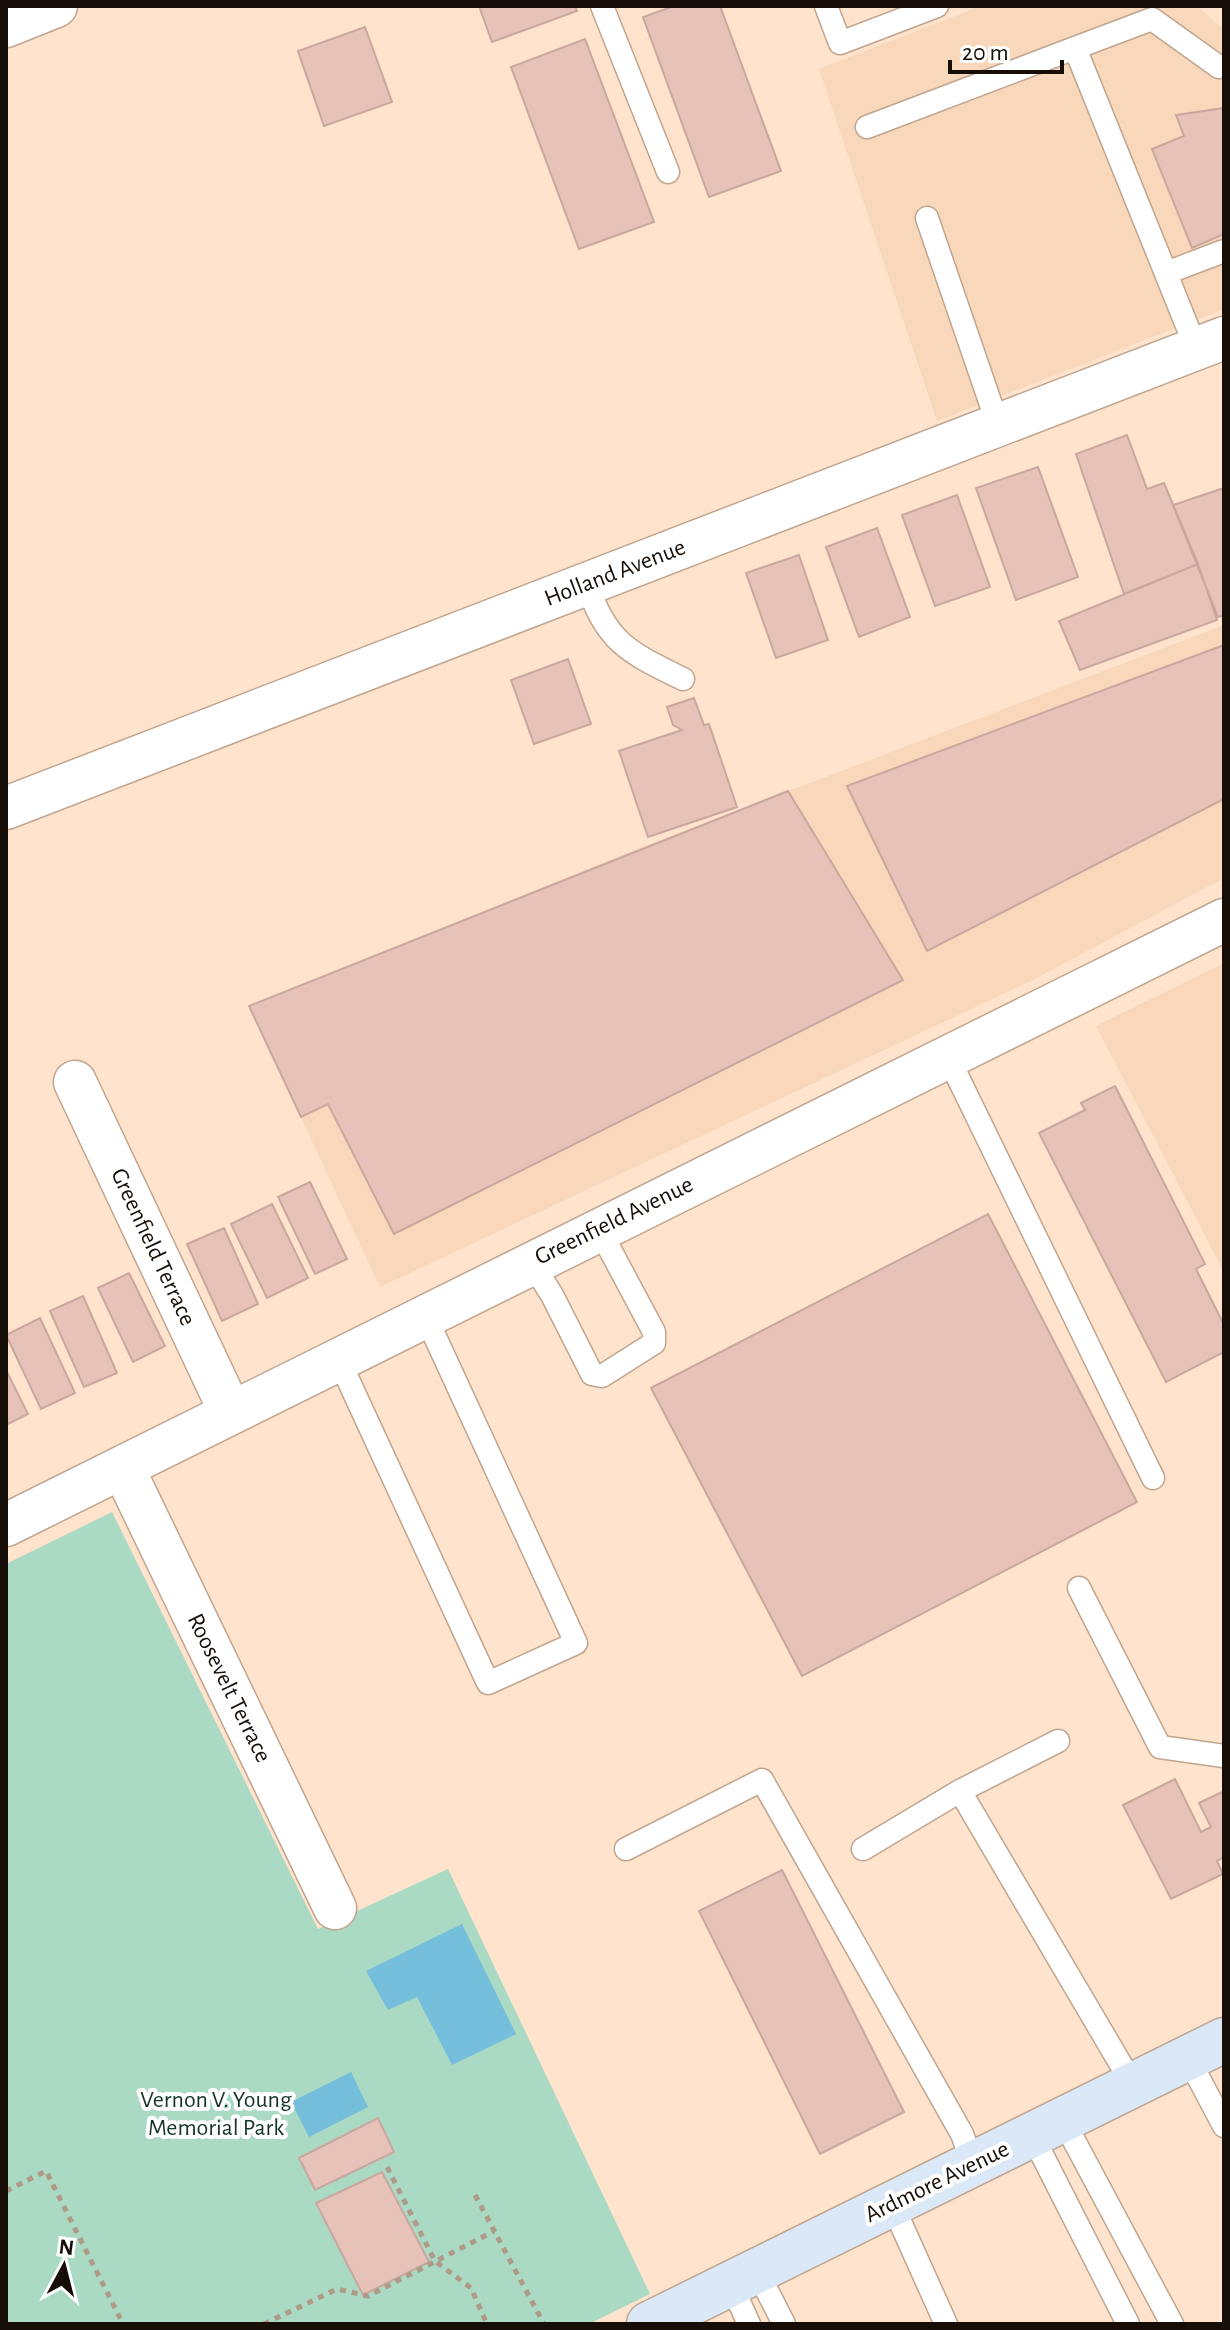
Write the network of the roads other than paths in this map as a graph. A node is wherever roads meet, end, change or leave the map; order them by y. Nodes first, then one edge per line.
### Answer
1 (56, 6) edge
2 (602, 6) edge
3 (826, 6) edge
4 (937, 6) edge
5 (6, 26) edge
6 (1075, 48) junction
7 (1219, 67) dead end
8 (867, 127) dead end
9 (668, 172) dead end
10 (927, 218) dead end
11 (1224, 251) edge
12 (1166, 273) junction
13 (1210, 343) edge
14 (998, 425) junction
15 (587, 583) junction
16 (683, 679) dead end
17 (6, 808) edge
18 (1224, 920) edge
19 (948, 1057) junction
20 (75, 1082) dead end
21 (599, 1229) junction
22 (531, 1262) junction
23 (425, 1315) junction
24 (338, 1358) junction
25 (230, 1411) junction
26 (123, 1468) junction
27 (1153, 1478) dead end
28 (6, 1525) edge
29 (1079, 1588) dead end
30 (1058, 1741) dead end
31 (1224, 1756) edge
32 (960, 1791) junction
33 (626, 1849) dead end
34 (863, 1849) dead end
35 (335, 1908) dead end
36 (1206, 2049) edge
37 (1133, 2085) junction
38 (1224, 2126) edge
39 (1048, 2127) junction
40 (973, 2164) junction
41 (892, 2204) junction
42 (744, 2277) junction
43 (649, 2324) edge
44 (749, 2324) edge
45 (784, 2324) edge
46 (946, 2324) edge
47 (1128, 2324) edge
48 (1172, 2324) edge

1 - 5 street
2 - 9 lane
3 - 4 lane
6 - 7 lane
6 - 8 lane
6 - 12 lane
10 - 14 lane
11 - 12 lane
12 - 13 lane
13 - 14 street, Holland Avenue
14 - 15 street, Holland Avenue
15 - 16 lane
15 - 17 street, Holland Avenue
18 - 19 street, Greenfield Avenue
19 - 21 street, Greenfield Avenue
19 - 27 lane
20 - 25 street, Greenfield Terrace
21 - 22 street, Greenfield Avenue
21 - 22 lane
22 - 23 street, Greenfield Avenue
23 - 24 street, Greenfield Avenue
23 - 24 lane
24 - 25 street, Greenfield Avenue
25 - 26 street, Greenfield Avenue
26 - 28 street, Greenfield Avenue
26 - 35 street, Roosevelt Terrace
29 - 31 lane
30 - 32 lane
32 - 34 lane
32 - 37 lane
33 - 40 lane
36 - 37 street, Ardmore Avenue
36 - 38 lane
37 - 39 street, Ardmore Avenue
39 - 40 street, Ardmore Avenue
39 - 47 lane
39 - 48 lane
40 - 41 street, Ardmore Avenue
41 - 42 street, Ardmore Avenue
41 - 46 lane
42 - 43 street, Ardmore Avenue
42 - 44 lane
42 - 45 lane

